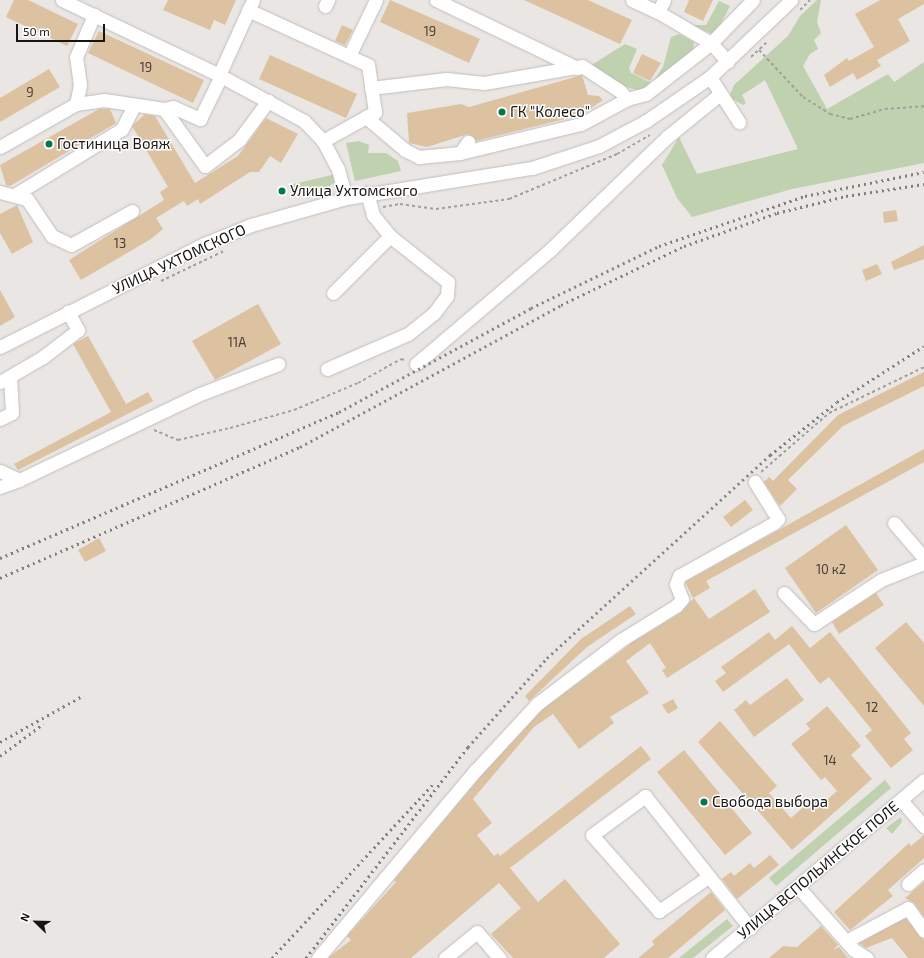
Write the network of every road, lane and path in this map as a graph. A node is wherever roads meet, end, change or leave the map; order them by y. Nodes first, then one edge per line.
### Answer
1 (62, 0) edge
2 (376, 0) edge
3 (436, 0) edge
4 (632, 0) edge
5 (753, 0) edge
6 (791, 0) edge
7 (250, 5) edge
8 (661, 6) edge
9 (94, 15) junction
10 (750, 40) junction
11 (711, 43) junction
12 (349, 56) junction
13 (728, 62) junction
14 (577, 68) junction
15 (220, 76) junction
16 (710, 77) junction
17 (371, 88) junction
18 (720, 94) junction
19 (627, 99) junction
20 (268, 101) junction
21 (76, 104) junction
22 (134, 105) junction
23 (924, 106) edge
24 (164, 109) junction
25 (366, 117) junction
26 (739, 122) dead end
27 (323, 141) junction
28 (468, 142) dead end
29 (0, 147) edge
30 (460, 153) junction
31 (0, 192) edge
32 (16, 194) junction
33 (367, 194) junction
34 (346, 198) junction
35 (132, 211) dead end
36 (390, 236) junction
37 (333, 293) dead end
38 (68, 312) junction
39 (0, 348) edge
40 (278, 364) dead end
41 (416, 364) joint
42 (924, 367) edge
43 (328, 369) dead end
44 (5, 379) edge
45 (0, 419) edge
46 (136, 423) junction
47 (0, 470) edge
48 (18, 480) junction
49 (755, 482) joint
50 (0, 487) edge
51 (894, 523) dead end
52 (924, 558) edge
53 (924, 563) edge
54 (784, 592) dead end
55 (924, 780) edge
56 (901, 800) junction
57 (924, 826) edge
58 (924, 870) edge
59 (708, 877) junction
60 (908, 884) dead end
61 (798, 887) junction
62 (750, 928) junction
63 (924, 931) edge
64 (846, 941) junction
65 (318, 958) edge
66 (445, 958) edge
67 (500, 958) edge
68 (712, 958) edge
69 (867, 958) edge

1 - 9 street
2 - 12 street
3 - 14 street
4 - 8 street
5 - 11 street
6 - 10 street, УЛИЦА УХТОМСКОГО
7 - 12 street
7 - 15 street
8 - 11 street
9 - 15 street
9 - 21 street
10 - 13 street, УЛИЦА УХТОМСКОГО
10 - 23 path
11 - 13 street
11 - 19 street
12 - 17 street
13 - 16 street, УЛИЦА УХТОМСКОГО
14 - 17 street
14 - 19 street
15 - 20 street
15 - 24 street
16 - 18 street
16 - 33 street, УЛИЦА УХТОМСКОГО
17 - 25 street
18 - 26 street
18 - 41 street
19 - 30 street
20 - 24 street
20 - 27 street
21 - 22 street
21 - 29 street
22 - 24 street
22 - 32 street
25 - 27 street
25 - 30 street
27 - 34 street
28 - 30 street
31 - 32 street
32 - 35 street
33 - 34 street, УЛИЦА УХТОМСКОГО
33 - 36 street
34 - 38 street, УЛИЦА УХТОМСКОГО
36 - 37 street
36 - 43 street
38 - 39 street, УЛИЦА УХТОМСКОГО
38 - 44 street
40 - 46 street
41 - 46 path
42 - 49 path
44 - 45 street
46 - 48 street
47 - 48 street
48 - 50 street
49 - 65 street
51 - 52 street
53 - 54 street
55 - 56 street, УЛИЦА ВСПОЛЬИНСКОЕ ПОЛЕ
56 - 57 street
56 - 61 street, УЛИЦА ВСПОЛЬИНСКОЕ ПОЛЕ
58 - 60 street
59 - 59 street
59 - 62 street
61 - 62 street, УЛИЦА ВСПОЛЬИНСКОЕ ПОЛЕ
61 - 64 street
62 - 68 street, УЛИЦА ВСПОЛЬИНСКОЕ ПОЛЕ
63 - 64 street
64 - 69 street
66 - 67 street

